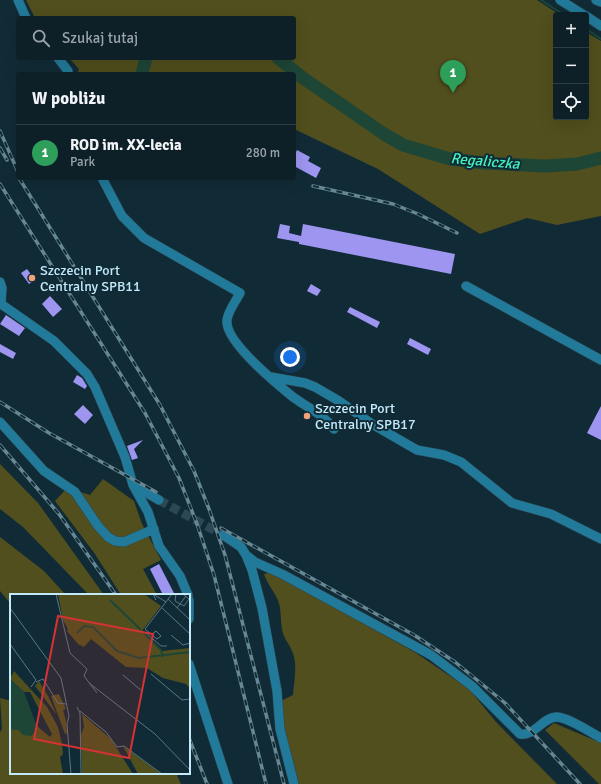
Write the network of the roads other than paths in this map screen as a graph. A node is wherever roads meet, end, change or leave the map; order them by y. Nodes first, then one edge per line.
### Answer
1 (18, 0) edge
2 (560, 0) edge
3 (579, 12) edge
4 (25, 16) edge
5 (589, 18) edge
6 (601, 26) edge
7 (60, 60) edge
8 (68, 72) edge
9 (103, 180) edge
10 (0, 282) edge
11 (466, 286) dead end
12 (601, 360) edge
13 (271, 378) junction
14 (0, 422) edge
15 (334, 429) dead end
16 (133, 485) junction
17 (159, 500) tunnel mouth
18 (154, 529) junction
19 (223, 535) tunnel mouth
20 (601, 538) edge
21 (246, 555) junction
22 (188, 594) edge
23 (190, 667) edge
24 (601, 738) edge
25 (228, 784) edge
26 (294, 784) edge

1 - 4 lane
2 - 3 lane
5 - 6 lane
7 - 8 lane
9 - 13 lane
10 - 16 lane
11 - 12 lane
13 - 15 lane
13 - 20 lane
14 - 18 lane
16 - 17 lane
16 - 18 lane
18 - 22 lane
19 - 21 lane
21 - 24 lane
21 - 26 lane
23 - 25 lane

